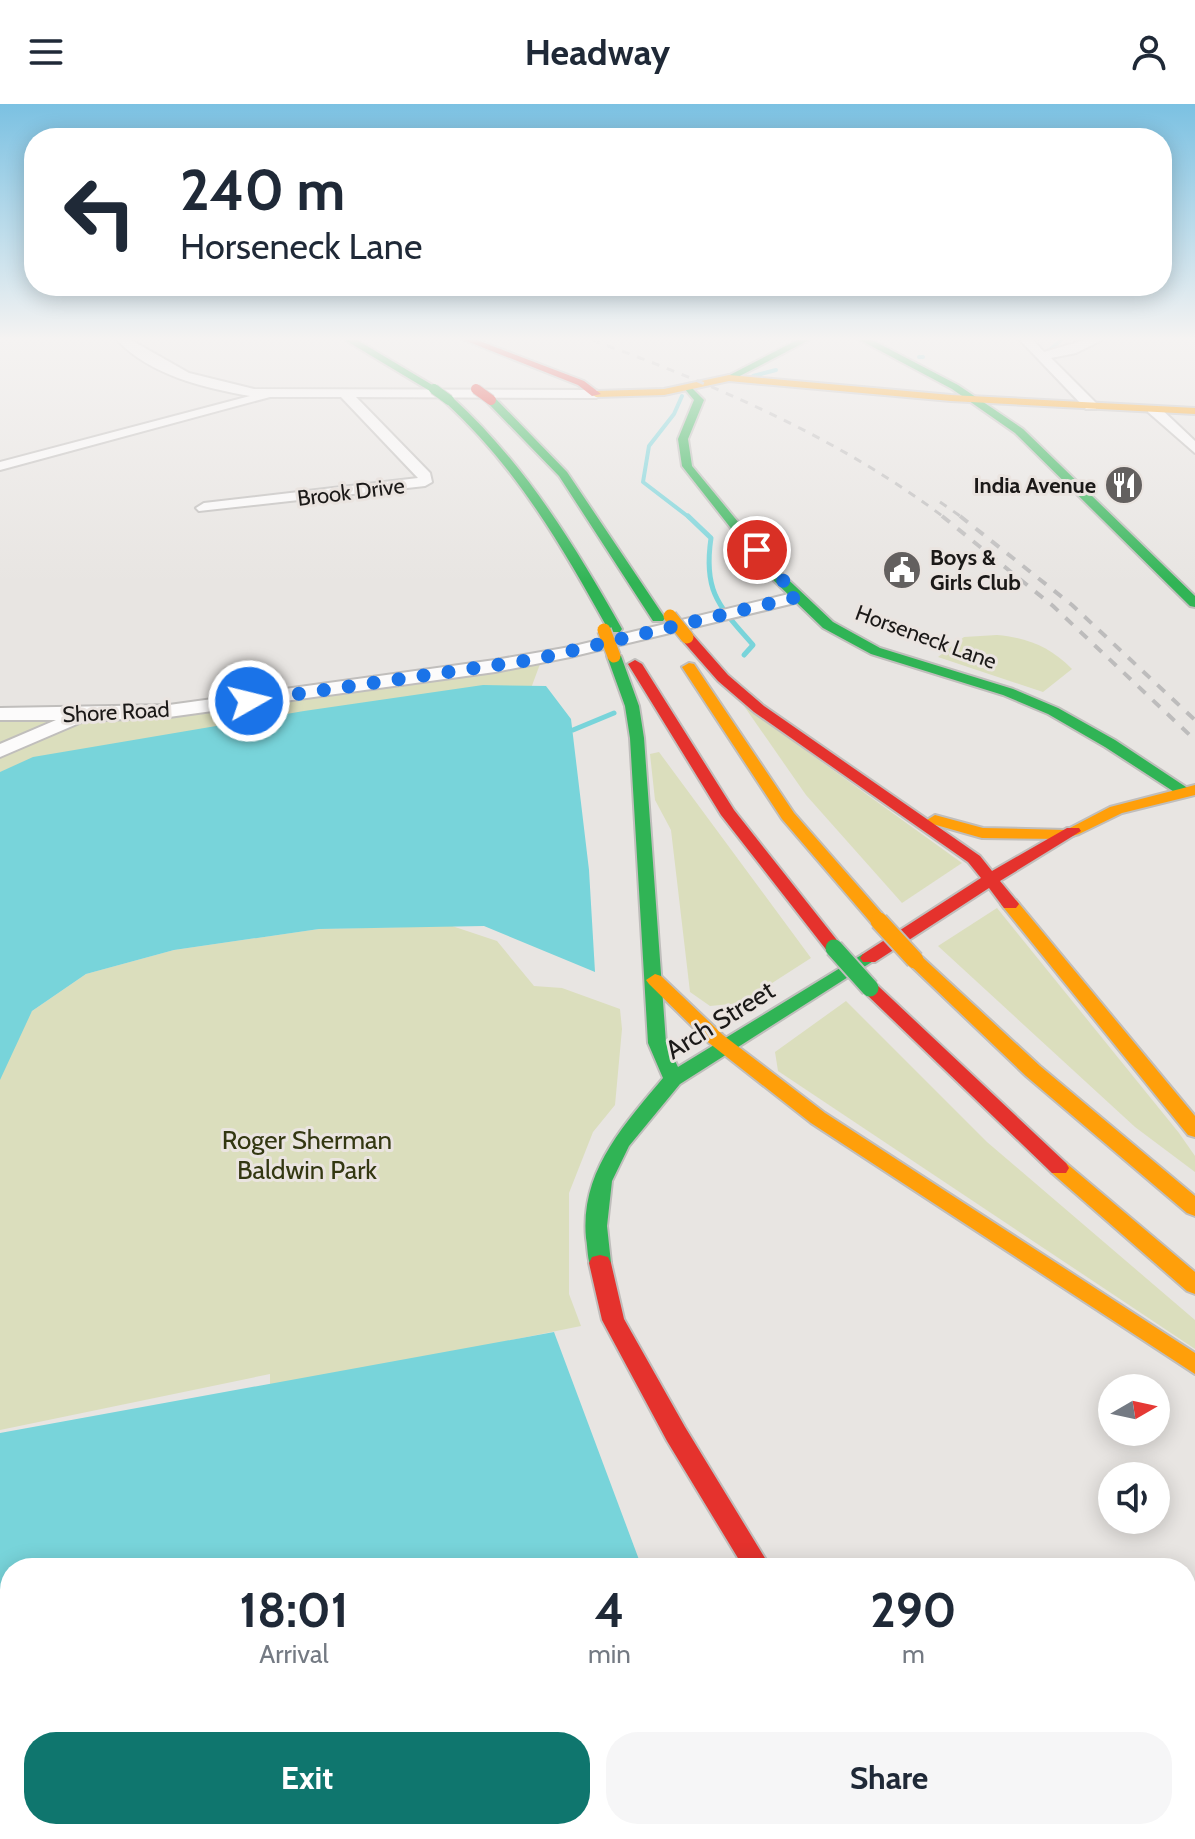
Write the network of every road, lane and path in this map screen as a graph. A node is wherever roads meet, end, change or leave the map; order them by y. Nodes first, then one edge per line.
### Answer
1 (171, 421) edge
2 (371, 421) edge
3 (474, 421) edge
4 (513, 421) edge
5 (690, 421) edge
6 (1003, 421) edge
7 (1166, 421) edge
8 (1195, 449) edge
9 (0, 466) edge
10 (204, 508) dead end
11 (797, 597) junction
12 (1195, 603) edge
13 (680, 639) junction
14 (621, 654) junction
15 (0, 714) edge
16 (86, 715) junction
17 (0, 751) edge
18 (839, 766) junction
19 (1190, 791) edge
20 (1062, 834) junction
21 (993, 879) junction
22 (655, 980) junction
23 (728, 1046) junction
24 (673, 1079) junction
25 (1195, 1130) edge
26 (1195, 1208) edge
27 (1195, 1285) edge
28 (1195, 1365) edge
29 (752, 1558) edge

1 - 9 street
2 - 10 street, Brook Drive
3 - 14 main road
4 - 13 main road, bridge
5 - 11 main road, Horseneck Lane
6 - 12 main road
7 - 8 street
11 - 16 street, Shore Road
11 - 19 main road, Horseneck Lane
13 - 18 main road
13 - 26 main road, bridge
14 - 22 main road
14 - 27 main road, bridge
15 - 16 street, Shore Road
16 - 17 street
18 - 20 main road
18 - 21 main road
19 - 20 main road, Arch Street
20 - 21 main road, Arch Street
21 - 23 main road, Arch Street
21 - 25 main road
22 - 23 main road
22 - 24 main road
23 - 24 main road, Arch Street
23 - 28 main road
24 - 29 main road, Arch Street

